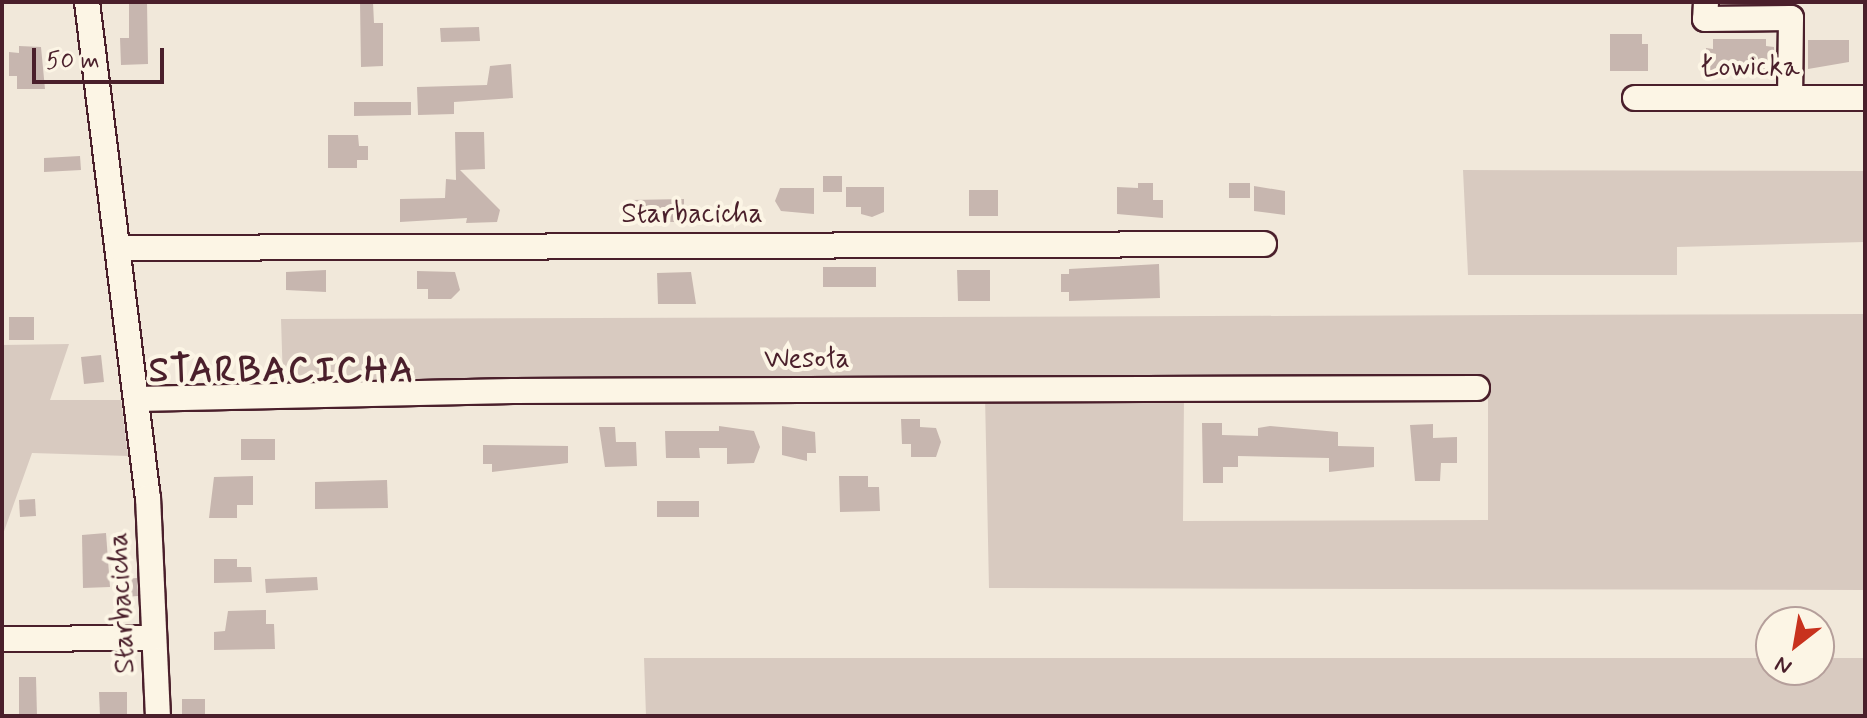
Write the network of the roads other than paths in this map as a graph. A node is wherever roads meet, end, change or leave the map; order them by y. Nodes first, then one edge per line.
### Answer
1 (87, 2) edge
2 (1706, 2) edge
3 (1635, 98) dead end
4 (1790, 98) junction
5 (1865, 98) edge
6 (1264, 244) dead end
7 (120, 248) junction
8 (1477, 388) dead end
9 (136, 399) junction
10 (154, 638) junction
11 (2, 639) edge
12 (158, 716) edge

1 - 7 street, Starbacicha
2 - 4 street
3 - 4 street, Łowicka
4 - 5 street, Łowicka
6 - 7 street, Starbacicha
7 - 9 street, Starbacicha
8 - 9 street, Wesoła
9 - 10 street, Starbacicha
10 - 11 street
10 - 12 street, Starbacicha

